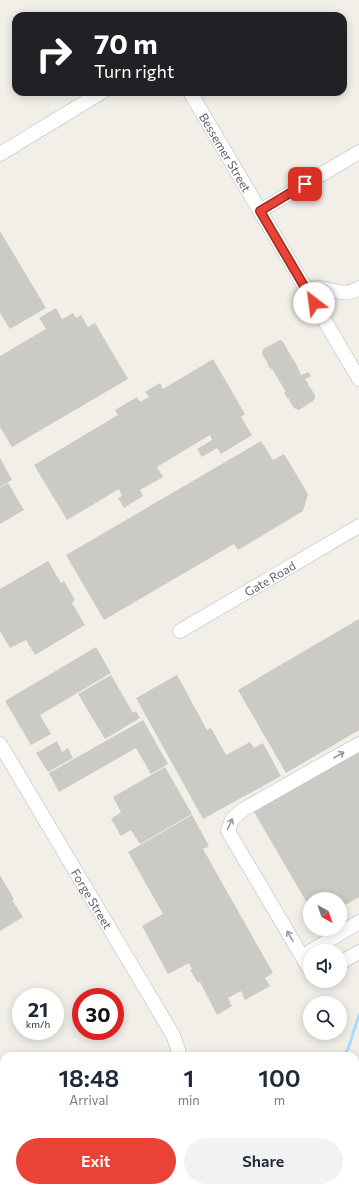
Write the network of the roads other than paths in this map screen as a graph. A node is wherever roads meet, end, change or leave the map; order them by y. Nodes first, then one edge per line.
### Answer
1 (95, 96) edge
2 (192, 96) edge
3 (359, 152) edge
4 (0, 154) edge
5 (260, 211) junction
6 (359, 288) edge
7 (307, 291) junction
8 (359, 379) edge
9 (359, 526) edge
10 (180, 631) dead end
11 (0, 744) edge
12 (359, 744) edge
13 (359, 922) edge
14 (323, 944) edge
15 (303, 945) edge
16 (359, 952) edge
17 (347, 959) edge
18 (178, 1052) edge

1 - 4 street
2 - 5 street, Bessemer Street
3 - 5 street
5 - 7 street, Bessemer Street
6 - 7 street
7 - 8 street, Bessemer Street
9 - 10 street, Gate Road
11 - 18 street, Forge Street
15 -> 12 street
13 - 14 street
16 - 17 street

